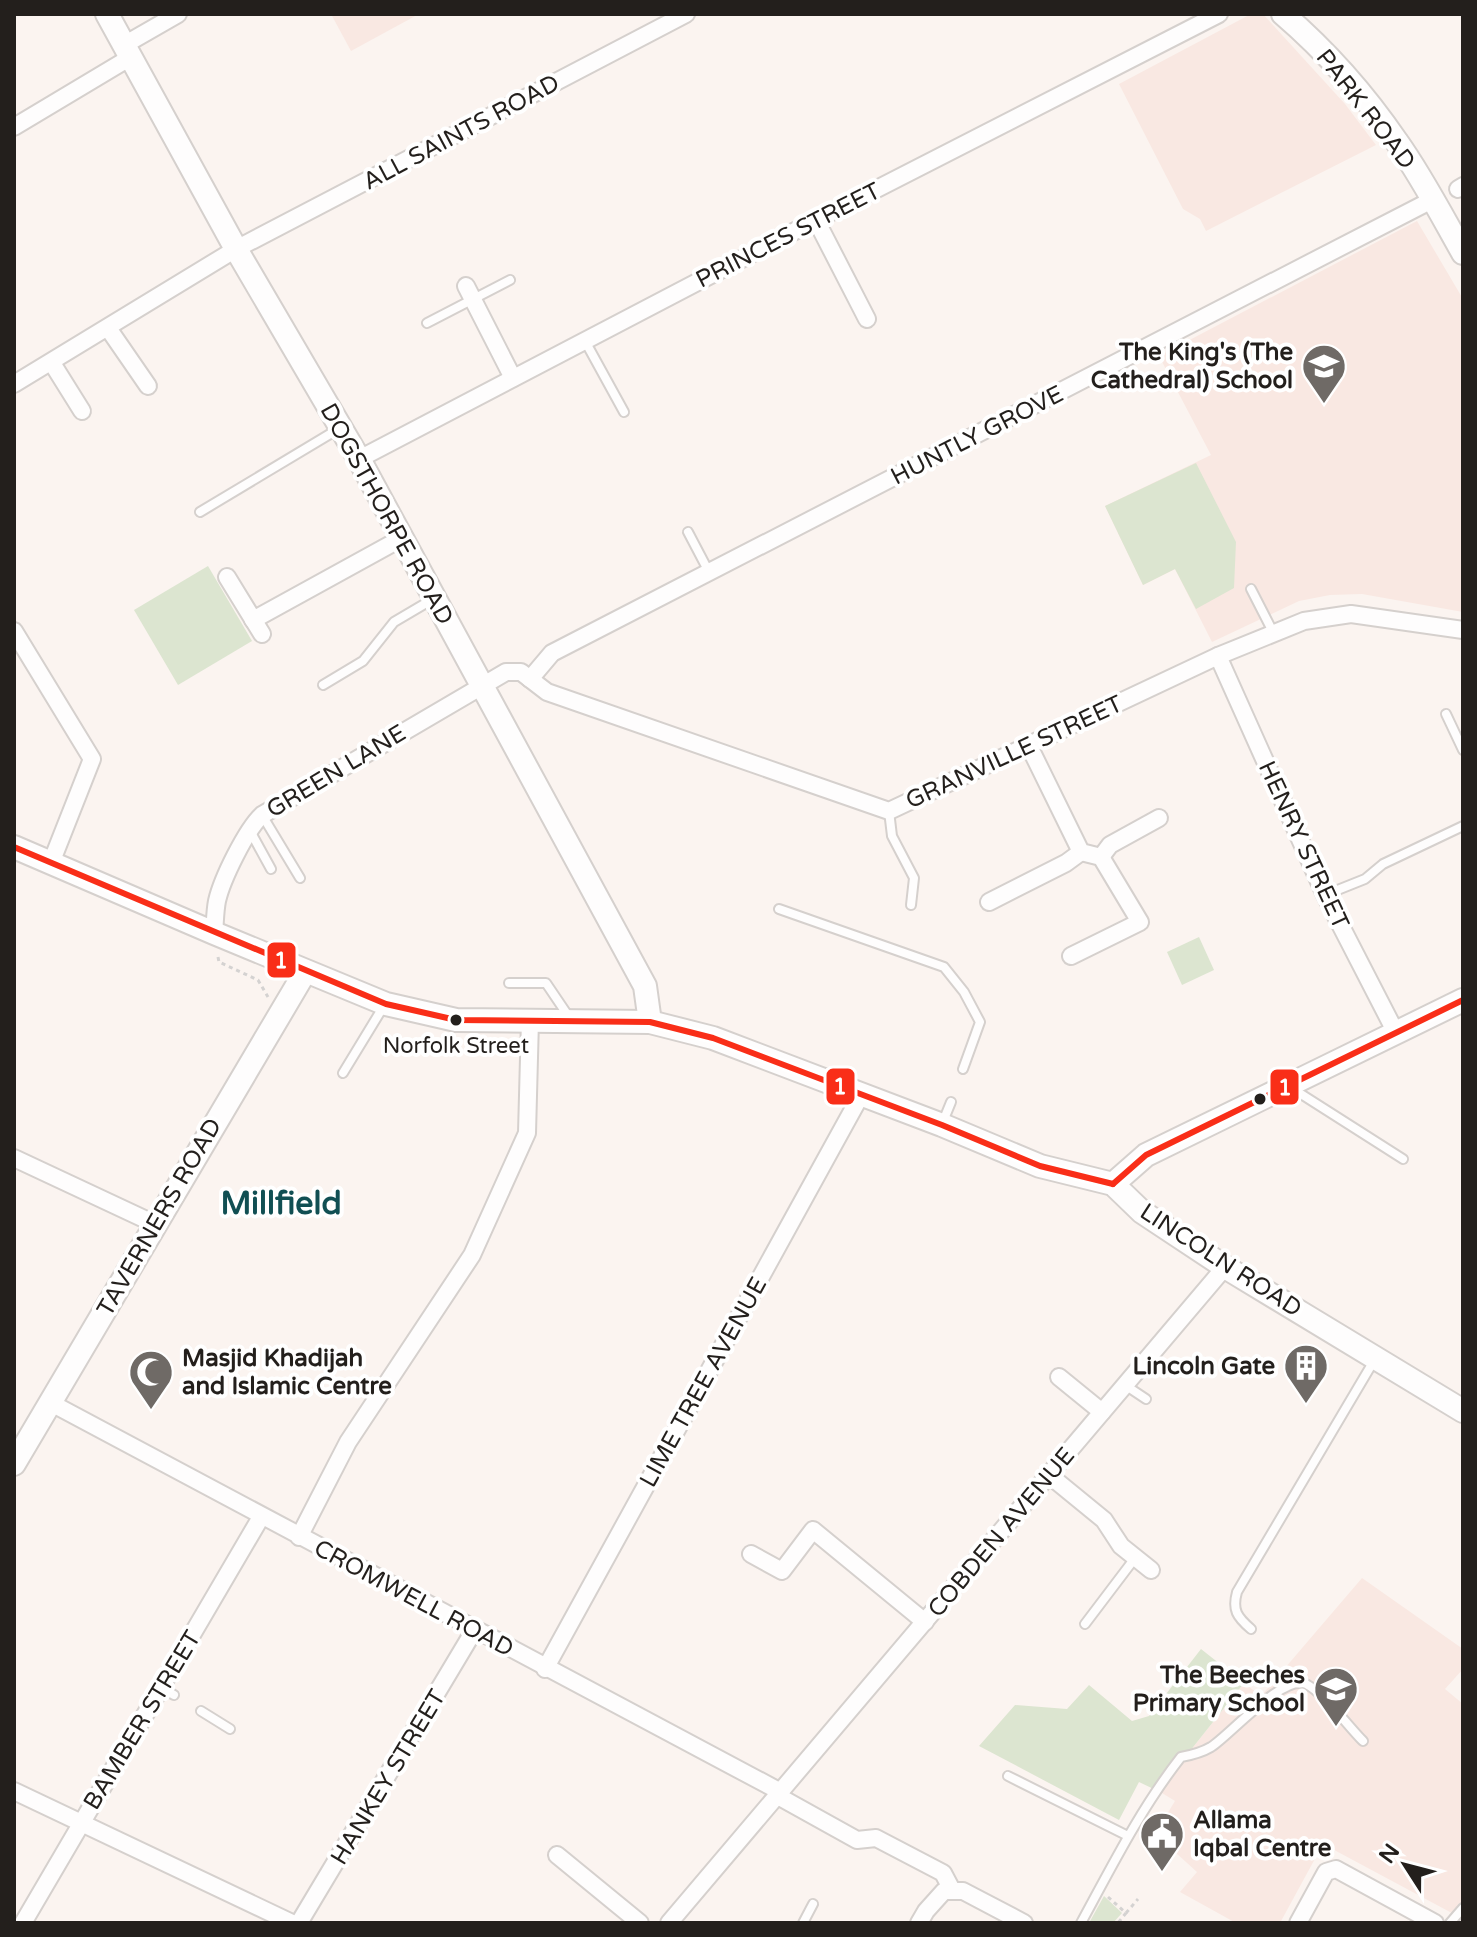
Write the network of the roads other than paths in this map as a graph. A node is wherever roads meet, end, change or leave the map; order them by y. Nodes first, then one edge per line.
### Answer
1 (107, 14) edge
2 (178, 14) edge
3 (686, 14) edge
4 (1219, 14) edge
5 (1283, 14) edge
6 (127, 51) junction
7 (14, 127) edge
8 (1432, 200) junction
9 (816, 220) junction
10 (236, 249) junction
11 (1463, 253) edge
12 (510, 280) dead end
13 (469, 292) junction
14 (867, 319) dead end
15 (427, 323) dead end
16 (108, 328) junction
17 (585, 340) junction
18 (52, 363) junction
19 (513, 378) junction
20 (14, 384) edge
21 (148, 386) dead end
22 (82, 411) dead end
23 (624, 412) dead end
24 (341, 428) junction
25 (359, 459) junction
26 (200, 512) dead end
27 (688, 532) dead end
28 (402, 538) junction
29 (709, 573) junction
30 (227, 577) dead end
31 (1251, 589) dead end
32 (433, 599) junction
33 (1463, 630) edge
34 (14, 631) edge
35 (1273, 632) junction
36 (1218, 656) junction
37 (530, 679) junction
38 (323, 685) dead end
39 (481, 685) junction
40 (1446, 714) dead end
41 (1029, 746) junction
42 (1463, 750) edge
43 (889, 811) junction
44 (262, 815) junction
45 (1159, 818) dead end
46 (1463, 826) edge
47 (249, 829) junction
48 (14, 847) edge
49 (1081, 852) junction
50 (1101, 857) junction
51 (51, 863) junction
52 (271, 869) dead end
53 (300, 878) dead end
54 (1325, 895) junction
55 (989, 902) dead end
56 (911, 905) dead end
57 (779, 909) dead end
58 (214, 933) junction
59 (1071, 956) dead end
60 (305, 972) junction
61 (509, 983) dead end
62 (1463, 1000) edge
63 (386, 1004) junction
64 (530, 1020) junction
65 (571, 1021) junction
66 (650, 1022) junction
67 (1395, 1031) junction
68 (963, 1069) dead end
69 (343, 1073) dead end
70 (1289, 1086) junction
71 (861, 1095) junction
72 (951, 1102) dead end
73 (942, 1125) junction
74 (14, 1158) edge
75 (1403, 1159) dead end
76 (1113, 1184) junction
77 (155, 1224) junction
78 (1225, 1267) junction
79 (1376, 1358) junction
80 (1059, 1377) dead end
81 (1125, 1385) junction
82 (1146, 1399) dead end
83 (51, 1403) junction
84 (1463, 1411) edge
85 (1102, 1412) junction
86 (14, 1464) edge
87 (1049, 1475) junction
88 (261, 1517) junction
89 (299, 1537) junction
90 (751, 1554) dead end
91 (1136, 1558) junction
92 (1151, 1570) dead end
93 (925, 1622) junction
94 (1085, 1624) dead end
95 (475, 1629) junction
96 (1251, 1629) dead end
97 (545, 1669) junction
98 (201, 1711) dead end
99 (230, 1729) dead end
100 (1363, 1741) dead end
101 (1008, 1776) dead end
102 (14, 1791) edge
103 (777, 1793) junction
104 (82, 1821) junction
105 (1128, 1836) junction
106 (557, 1855) dead end
107 (952, 1890) junction
108 (813, 1904) dead end
109 (1463, 1908) edge
110 (23, 1923) edge
111 (292, 1923) edge
112 (299, 1923) edge
113 (640, 1923) edge
114 (669, 1923) edge
115 (803, 1923) edge
116 (919, 1923) edge
117 (1024, 1923) edge
118 (1081, 1923) edge
119 (1298, 1923) edge
120 (1435, 1923) edge
121 (1450, 1923) edge

1 - 6 street, DOGSTHORPE ROAD
2 - 6 street
3 - 10 street, ALL SAINTS ROAD
4 - 9 street, PRINCES STREET
5 - 8 street, PARK ROAD
6 - 7 street
6 - 10 street, DOGSTHORPE ROAD
8 - 11 street, PARK ROAD
8 - 29 street, HUNTLY GROVE
9 - 14 street
9 - 17 street, PRINCES STREET
10 - 16 street, ALL SAINTS ROAD
10 - 24 street, DOGSTHORPE ROAD
12 - 13 lane
13 - 15 lane
13 - 19 street
16 - 18 street, ALL SAINTS ROAD
16 - 21 street
17 - 19 street, PRINCES STREET
17 - 23 lane
18 - 20 street, ALL SAINTS ROAD
18 - 22 street
19 - 25 street, PRINCES STREET
24 - 25 street, DOGSTHORPE ROAD
24 - 26 lane
25 - 28 street, DOGSTHORPE ROAD
27 - 29 lane
28 - 30 street
28 - 32 street, DOGSTHORPE ROAD
29 - 37 street, HUNTLY GROVE
31 - 35 lane
32 - 38 lane
32 - 39 street, DOGSTHORPE ROAD
33 - 35 street, GRANVILLE STREET
34 - 51 street
35 - 36 street, GRANVILLE STREET
36 - 41 street, GRANVILLE STREET
36 - 54 street, HENRY STREET
37 - 39 street, GRANVILLE STREET
37 - 43 street, GRANVILLE STREET
39 - 44 street, GREEN LANE
39 - 66 street, DOGSTHORPE ROAD
40 - 42 lane
41 - 43 street, GRANVILLE STREET
41 - 49 street
43 - 56 lane
44 - 47 street, GREEN LANE
44 - 53 lane
45 - 50 street
46 - 54 lane
47 - 52 lane
47 - 58 street, GREEN LANE
48 - 51 street
49 - 50 street
49 - 55 street
50 - 59 street
51 - 58 street
54 - 67 street, HENRY STREET
57 - 68 lane
58 - 60 street
60 - 63 street
60 - 77 street, TAVERNERS ROAD
61 - 65 lane
62 - 67 street
63 - 64 street
63 - 69 lane
64 - 65 street
64 - 89 street
65 - 66 street
66 - 71 street
67 - 70 street
70 - 75 lane
70 - 76 street
71 - 73 street
71 - 97 street, LIME TREE AVENUE
72 - 73 lane
73 - 76 street
74 - 77 street
76 - 78 street, LINCOLN ROAD
77 - 83 street, TAVERNERS ROAD
78 - 79 street, LINCOLN ROAD
78 - 81 street, COBDEN AVENUE
79 - 84 street, LINCOLN ROAD
79 - 96 lane
80 - 85 street
81 - 82 lane
81 - 85 street, COBDEN AVENUE
83 - 86 street, TAVERNERS ROAD
83 - 88 street, CROMWELL ROAD
85 - 87 street, COBDEN AVENUE
87 - 91 street
87 - 93 street, COBDEN AVENUE
88 - 89 street, CROMWELL ROAD
88 - 104 street, BAMBER STREET
89 - 95 street, CROMWELL ROAD
90 - 93 street
91 - 92 street
91 - 94 lane
93 - 103 street, COBDEN AVENUE
95 - 97 street, CROMWELL ROAD
95 - 112 street, HANKEY STREET
97 - 103 street, CROMWELL ROAD
98 - 99 lane
100 - 105 lane
101 - 105 lane
102 - 104 street
103 - 107 street, CROMWELL ROAD
103 - 114 street, COBDEN AVENUE
104 - 110 street, BAMBER STREET
104 - 111 street
105 - 118 lane
106 - 113 street
107 - 116 street
107 - 117 street, CROMWELL ROAD
108 - 115 lane
109 - 121 lane
119 - 120 street

